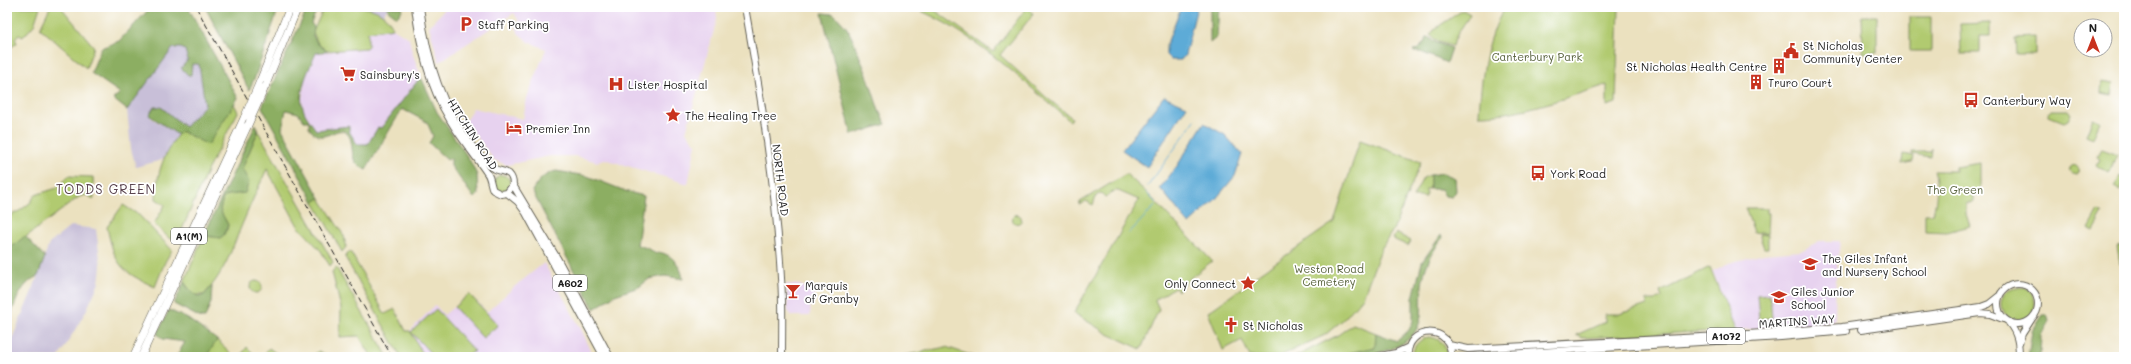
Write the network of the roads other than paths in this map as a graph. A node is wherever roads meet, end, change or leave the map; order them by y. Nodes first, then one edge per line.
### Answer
1 (287, 7) edge
2 (290, 7) edge
3 (299, 7) edge
4 (415, 7) edge
5 (420, 7) edge
6 (744, 7) edge
7 (282, 29) junction
8 (501, 172) junction
9 (491, 180) junction
10 (513, 185) junction
11 (506, 193) junction
12 (1999, 296) junction
13 (2033, 318) junction
14 (2005, 320) junction
15 (2019, 343) junction
16 (1449, 345) junction
17 (1409, 347) junction
18 (134, 357) edge
19 (141, 357) edge
20 (604, 357) edge
21 (610, 357) edge
22 (782, 357) edge
23 (1375, 357) edge
24 (1408, 357) edge
25 (1451, 357) edge
26 (1457, 357) edge
27 (2019, 357) edge

1 - 7 highway
2 - 7 highway, A1(M)
3 - 19 highway, A1(M), bridge
4 - 9 main road, HITCHIN ROAD / A602
5 - 8 main road, HITCHIN ROAD / A602
6 - 22 main road, NORTH ROAD
7 - 18 highway, A1(M), bridge
8 - 9 main road, HITCHIN ROAD
8 - 10 main road, HITCHIN ROAD / A602
9 - 11 main road, HITCHIN ROAD / A602
10 - 11 main road
10 - 21 main road, A602
11 - 20 main road, A602
12 - 13 main road, MARTINS WAY
12 - 14 main road
12 - 16 main road, MARTINS WAY / A1072
13 - 14 main road, MARTINS WAY
13 - 15 main road
14 - 15 main road
14 - 26 main road, MARTINS WAY / A1072
15 - 27 main road
16 - 17 main road
16 - 25 main road
17 - 23 main road
17 - 24 main road

